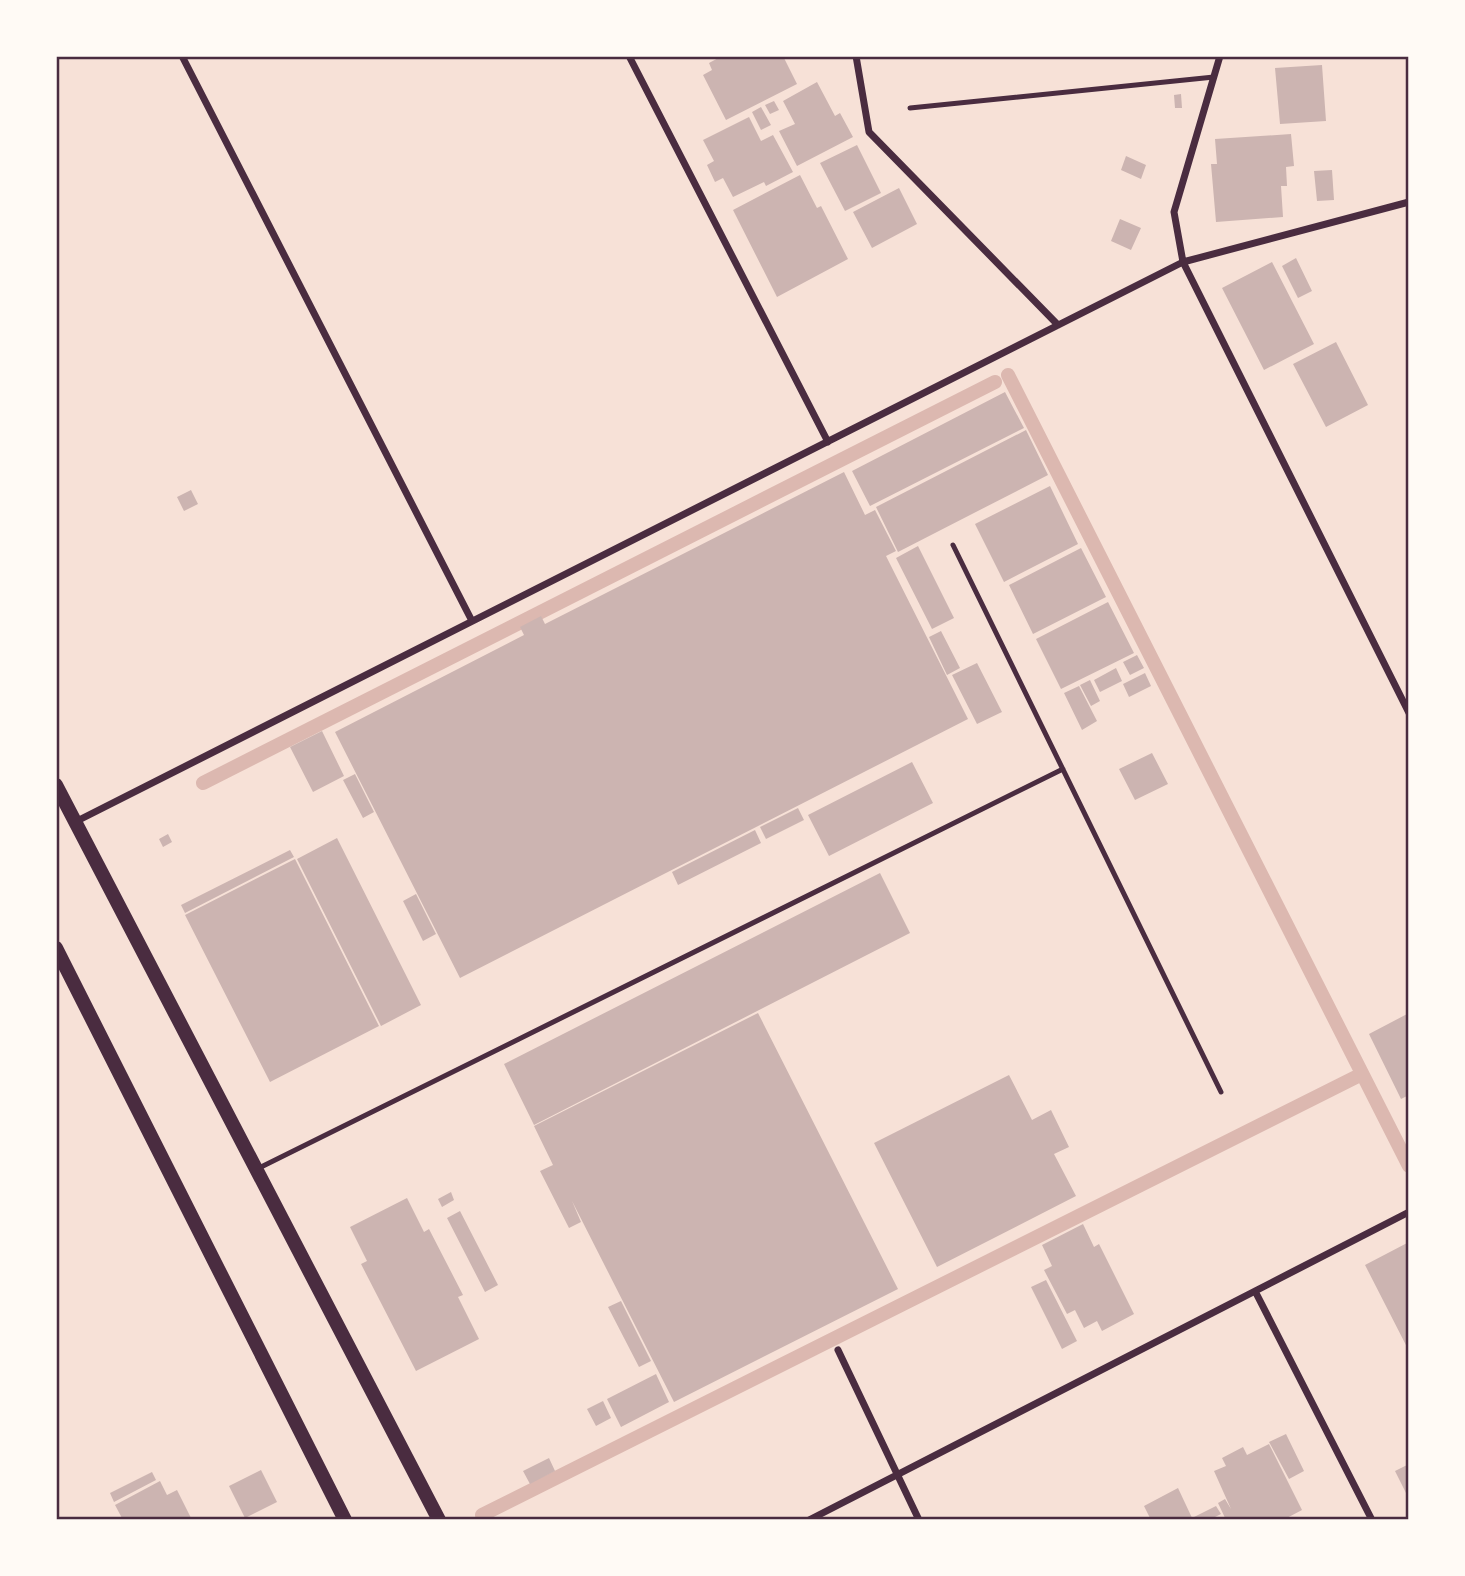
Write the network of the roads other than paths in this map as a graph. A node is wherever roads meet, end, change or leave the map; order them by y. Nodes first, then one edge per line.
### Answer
1 (182, 56) edge
2 (629, 56) edge
3 (856, 56) edge
4 (1220, 56) edge
5 (1214, 77) junction
6 (910, 108) dead end
7 (1409, 202) edge
8 (1183, 262) junction
9 (1059, 325) junction
10 (828, 442) junction
11 (953, 545) dead end
12 (472, 621) junction
13 (1409, 713) edge
14 (1063, 769) junction
15 (56, 785) edge
16 (75, 822) junction
17 (56, 947) edge
18 (1221, 1092) dead end
19 (256, 1169) junction
20 (1409, 1212) edge
21 (1255, 1292) junction
22 (838, 1350) dead end
23 (896, 1475) junction
24 (345, 1520) edge
25 (439, 1520) edge
26 (809, 1520) edge
27 (919, 1520) edge
28 (1371, 1520) edge

1 - 12 street
2 - 10 street
3 - 9 street
4 - 5 street
5 - 6 lane
5 - 8 street
7 - 8 street
8 - 9 street
8 - 13 street
9 - 10 street
10 - 12 street
11 - 14 lane
12 - 16 street
14 - 18 lane
14 - 19 lane
15 - 16 main road
16 - 19 main road
17 - 24 main road
19 - 25 main road
20 - 21 street
21 - 23 street
21 - 28 street
22 - 23 street
23 - 26 street
23 - 27 street

